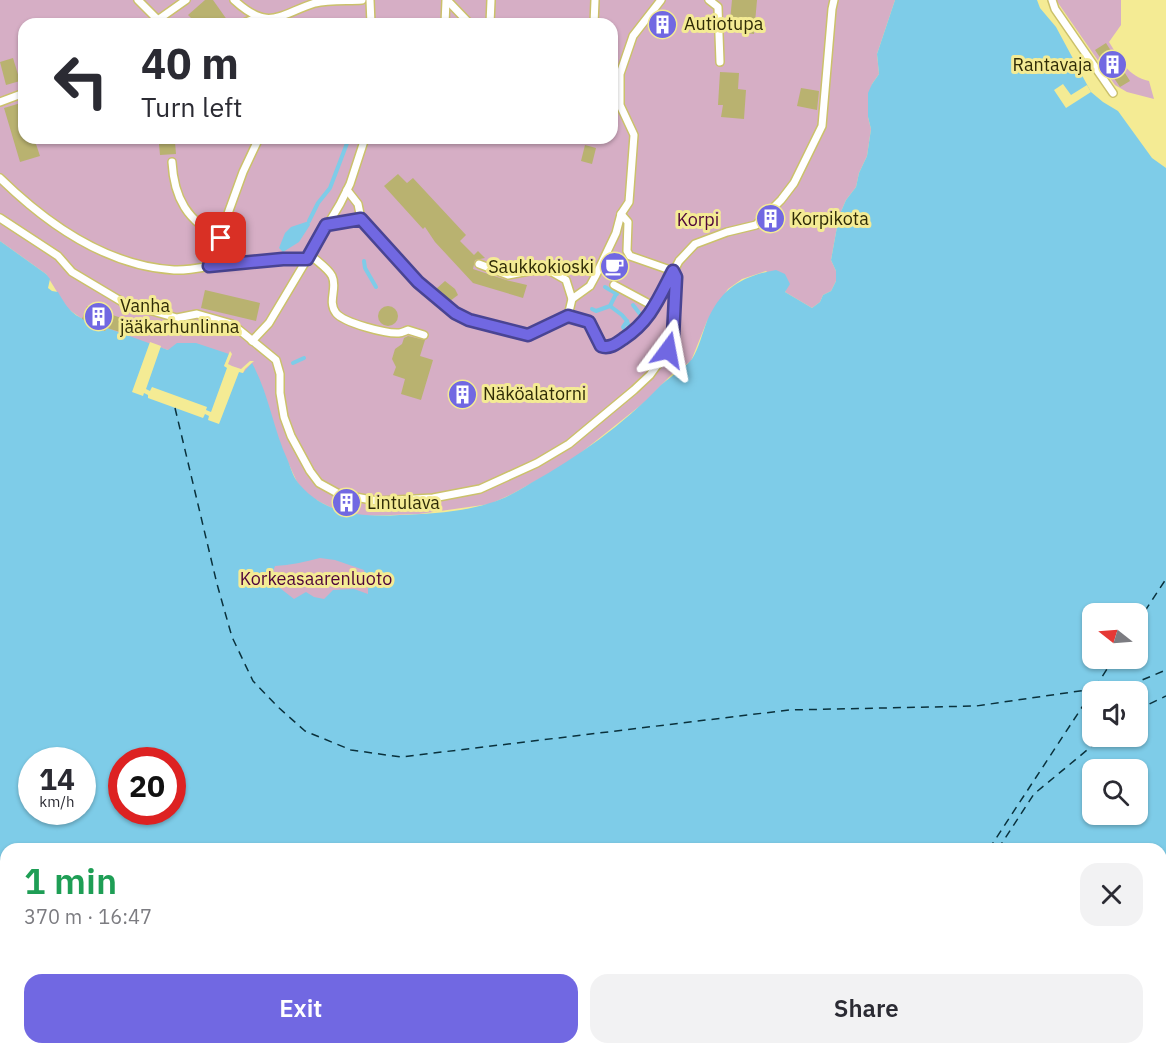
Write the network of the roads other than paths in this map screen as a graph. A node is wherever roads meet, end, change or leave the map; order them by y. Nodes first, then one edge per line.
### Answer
1 (138, 0) edge
2 (186, 0) edge
3 (234, 0) edge
4 (362, 0) edge
5 (370, 0) edge
6 (446, 0) edge
7 (490, 0) edge
8 (595, 0) edge
9 (661, 0) edge
10 (710, 0) edge
11 (834, 0) edge
12 (1052, 0) edge
13 (317, 1) edge
14 (719, 3) edge
15 (259, 17) joint
16 (158, 18) edge
17 (165, 18) edge
18 (262, 18) edge
19 (284, 18) edge
20 (371, 18) edge
21 (445, 18) edge
22 (464, 18) edge
23 (490, 18) edge
24 (594, 18) edge
25 (720, 62) dead end
26 (1113, 93) dead end
27 (18, 95) edge
28 (0, 102) edge
29 (256, 144) edge
30 (362, 144) edge
31 (172, 162) dead end
32 (0, 178) edge
33 (347, 190) junction
34 (621, 214) junction
35 (0, 219) edge
36 (361, 219) junction
37 (326, 225) junction
38 (221, 238) junction
39 (307, 259) junction
40 (479, 264) dead end
41 (209, 266) junction
42 (673, 271) junction
43 (614, 285) dead end
44 (572, 299) junction
45 (655, 307) junction
46 (568, 316) junction
47 (424, 335) dead end
48 (252, 341) junction

1 - 16 lane
2 - 17 lane
3 - 15 lane
4 - 13 lane
5 - 20 lane
6 - 21 lane
6 - 22 lane
7 - 23 lane
8 - 24 lane
9 - 34 lane
10 - 14 lane
11 - 42 lane
12 - 26 lane
13 - 19 lane
14 - 25 lane
15 - 18 lane
27 - 28 lane
29 - 38 lane
30 - 33 lane
31 - 38 lane
32 - 41 lane
33 - 36 lane
33 - 37 lane
34 - 42 lane
34 - 44 lane
35 - 48 lane
36 - 37 lane
36 - 46 lane
37 - 39 lane
38 - 41 lane
39 - 41 lane
39 - 47 lane
39 - 48 lane
40 - 44 lane
42 - 45 lane
42 - 48 lane
43 - 45 lane
44 - 46 lane
45 - 46 lane

